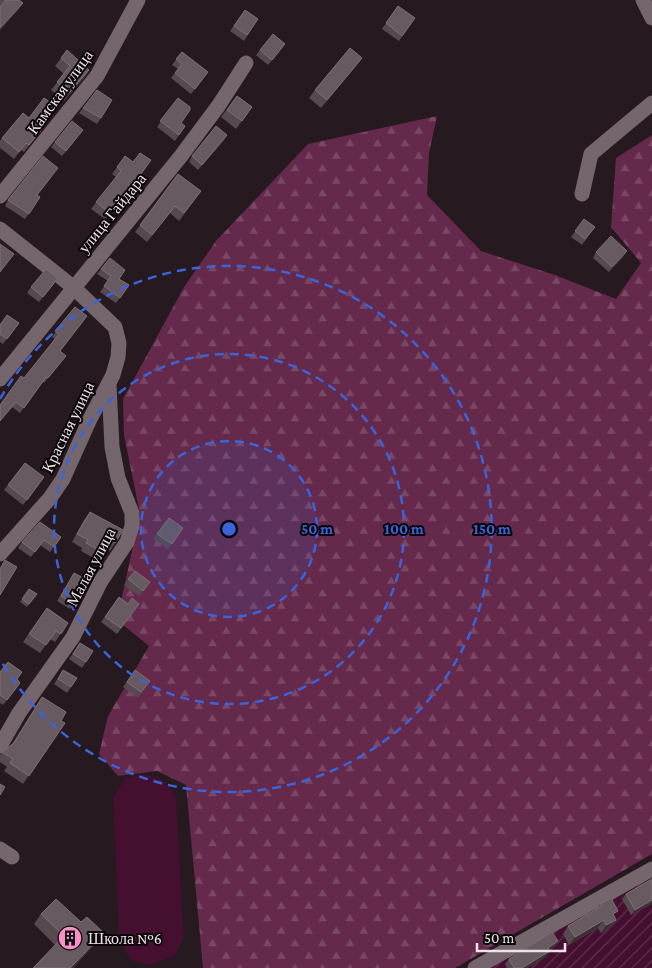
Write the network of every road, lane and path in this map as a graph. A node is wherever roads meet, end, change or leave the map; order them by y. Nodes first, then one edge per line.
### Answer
1 (138, 0) edge
2 (643, 0) edge
3 (652, 18) edge
4 (246, 63) dead end
5 (652, 102) edge
6 (582, 194) dead end
7 (0, 196) edge
8 (0, 229) edge
9 (73, 287) junction
10 (0, 380) edge
11 (109, 384) junction
12 (0, 554) edge
13 (0, 746) edge
14 (652, 869) edge
15 (475, 968) edge

1 - 7 street, Камская улица
2 - 3 street
4 - 9 street, улица Гайдара
5 - 6 street
8 - 9 street
9 - 10 street, улица Гайдара
9 - 11 street, Красная улица
11 - 12 street, Красная улица
11 - 13 street, Малая улица
14 - 15 street

